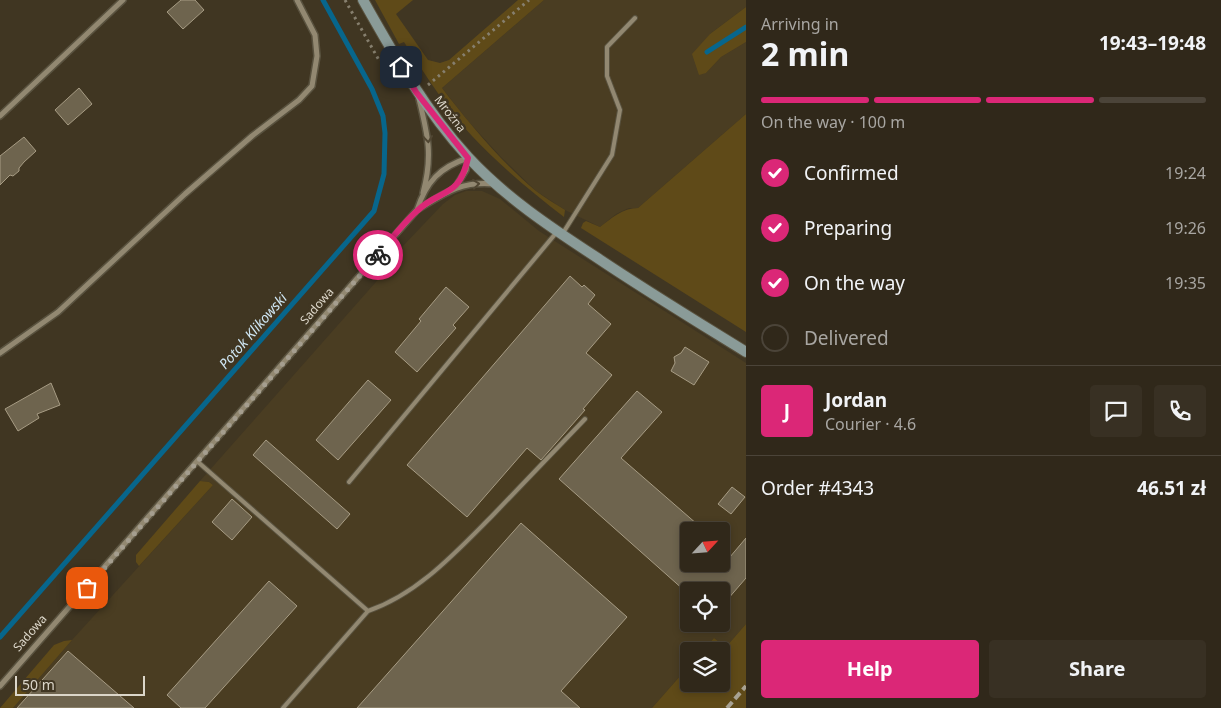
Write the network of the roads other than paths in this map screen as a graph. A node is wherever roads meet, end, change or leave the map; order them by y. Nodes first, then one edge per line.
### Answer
1 (123, 0) edge
2 (297, 0) edge
3 (363, 0) edge
4 (635, 18) dead end
5 (416, 92) junction
6 (0, 116) edge
7 (468, 158) junction
8 (497, 184) junction
9 (455, 188) junction
10 (423, 193) junction
11 (417, 210) junction
12 (559, 234) junction
13 (746, 352) edge
14 (0, 353) edge
15 (585, 419) dead end
16 (198, 462) junction
17 (349, 482) dead end
18 (368, 611) junction
19 (0, 686) edge
20 (283, 708) edge

1 - 6 street
2 - 14 street
3 - 5 main road, Mroźna
4 - 12 lane
5 - 7 main road, Mroźna
5 -> 10 street
7 - 8 main road, Mroźna
7 - 9 street
7 - 10 street
9 -> 8 street, Sadowa
8 - 12 main road
9 - 11 street, Sadowa
10 - 11 street
11 - 16 street, Sadowa
12 - 13 main road
12 - 17 lane
15 - 18 lane
16 - 18 lane
16 - 19 street, Sadowa
18 - 20 lane

